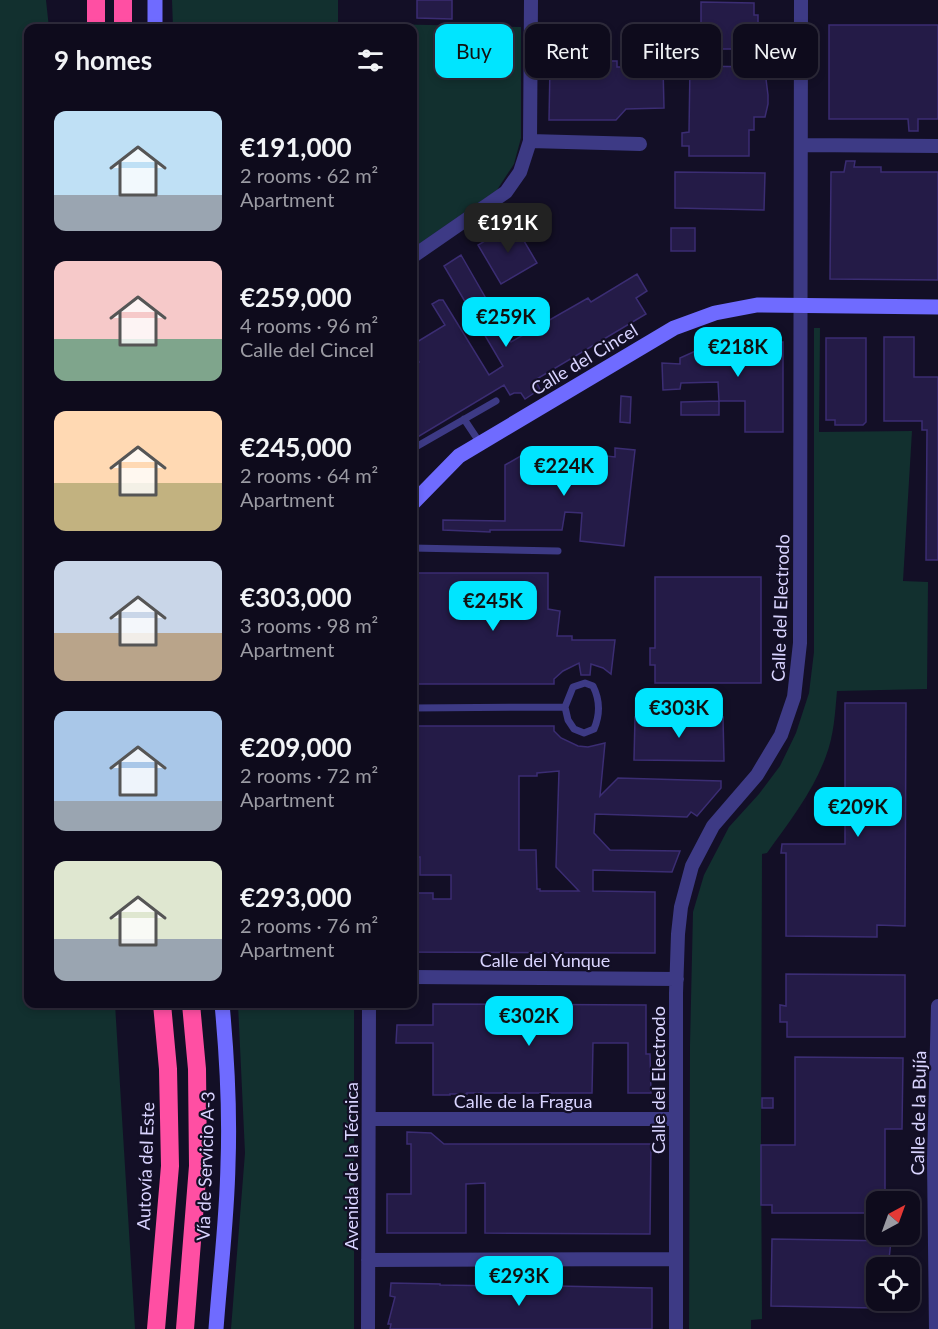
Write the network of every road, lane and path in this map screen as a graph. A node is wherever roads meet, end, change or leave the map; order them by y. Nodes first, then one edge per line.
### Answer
1 (96, 0) edge
2 (123, 0) edge
3 (155, 0) edge
4 (531, 0) edge
5 (801, 0) edge
6 (96, 24) edge
7 (123, 24) edge
8 (155, 24) edge
9 (530, 141) junction
10 (640, 144) dead end
11 (801, 145) junction
12 (938, 146) edge
13 (417, 254) edge
14 (801, 305) junction
15 (938, 307) edge
16 (496, 401) dead end
17 (464, 419) junction
18 (480, 443) junction
19 (417, 446) edge
20 (417, 499) edge
21 (417, 548) edge
22 (558, 551) dead end
23 (417, 708) edge
24 (565, 708) junction
25 (417, 977) edge
26 (677, 979) junction
27 (938, 1006) edge
28 (162, 1008) edge
29 (191, 1008) edge
30 (222, 1008) edge
31 (228, 1008) edge
32 (369, 1008) edge
33 (225, 1035) junction
34 (369, 1119) junction
35 (676, 1119) junction
36 (936, 1161) edge
37 (676, 1259) junction
38 (368, 1260) junction
39 (156, 1329) edge
40 (184, 1329) edge
41 (216, 1329) edge
42 (368, 1329) edge
43 (676, 1329) edge
44 (936, 1329) edge

1 - 6 highway
2 - 7 highway
3 - 8 street
4 - 9 street
5 - 11 street, Calle del Electrodo
9 - 10 street
9 - 13 street
11 - 12 street
11 - 14 street, Calle del Electrodo
14 - 15 street, Calle del Cincel
14 - 18 street, Calle del Cincel
14 - 26 street, Calle del Electrodo
16 - 17 lane
17 - 18 lane
17 - 19 lane
18 - 20 street, Calle del Cincel
21 - 22 lane
23 - 24 lane
24 - 24 lane
25 - 26 street, Calle del Yunque
26 - 35 street, Calle del Electrodo
27 - 36 street, Calle de la Bujía
28 - 39 highway, Autovía del Este
29 - 40 highway
30 - 33 street, Vía de Servicio A-3
31 - 33 street
32 - 34 street, Avenida de la Técnica
33 - 41 street, Vía de Servicio A-3
34 - 35 street, Calle de la Fragua
34 - 38 street, Avenida de la Técnica
35 - 37 street, Calle del Electrodo
36 - 44 street, Calle de la Bujía
37 - 38 street
37 - 43 street, Calle del Electrodo
38 - 42 street, Avenida de la Técnica

